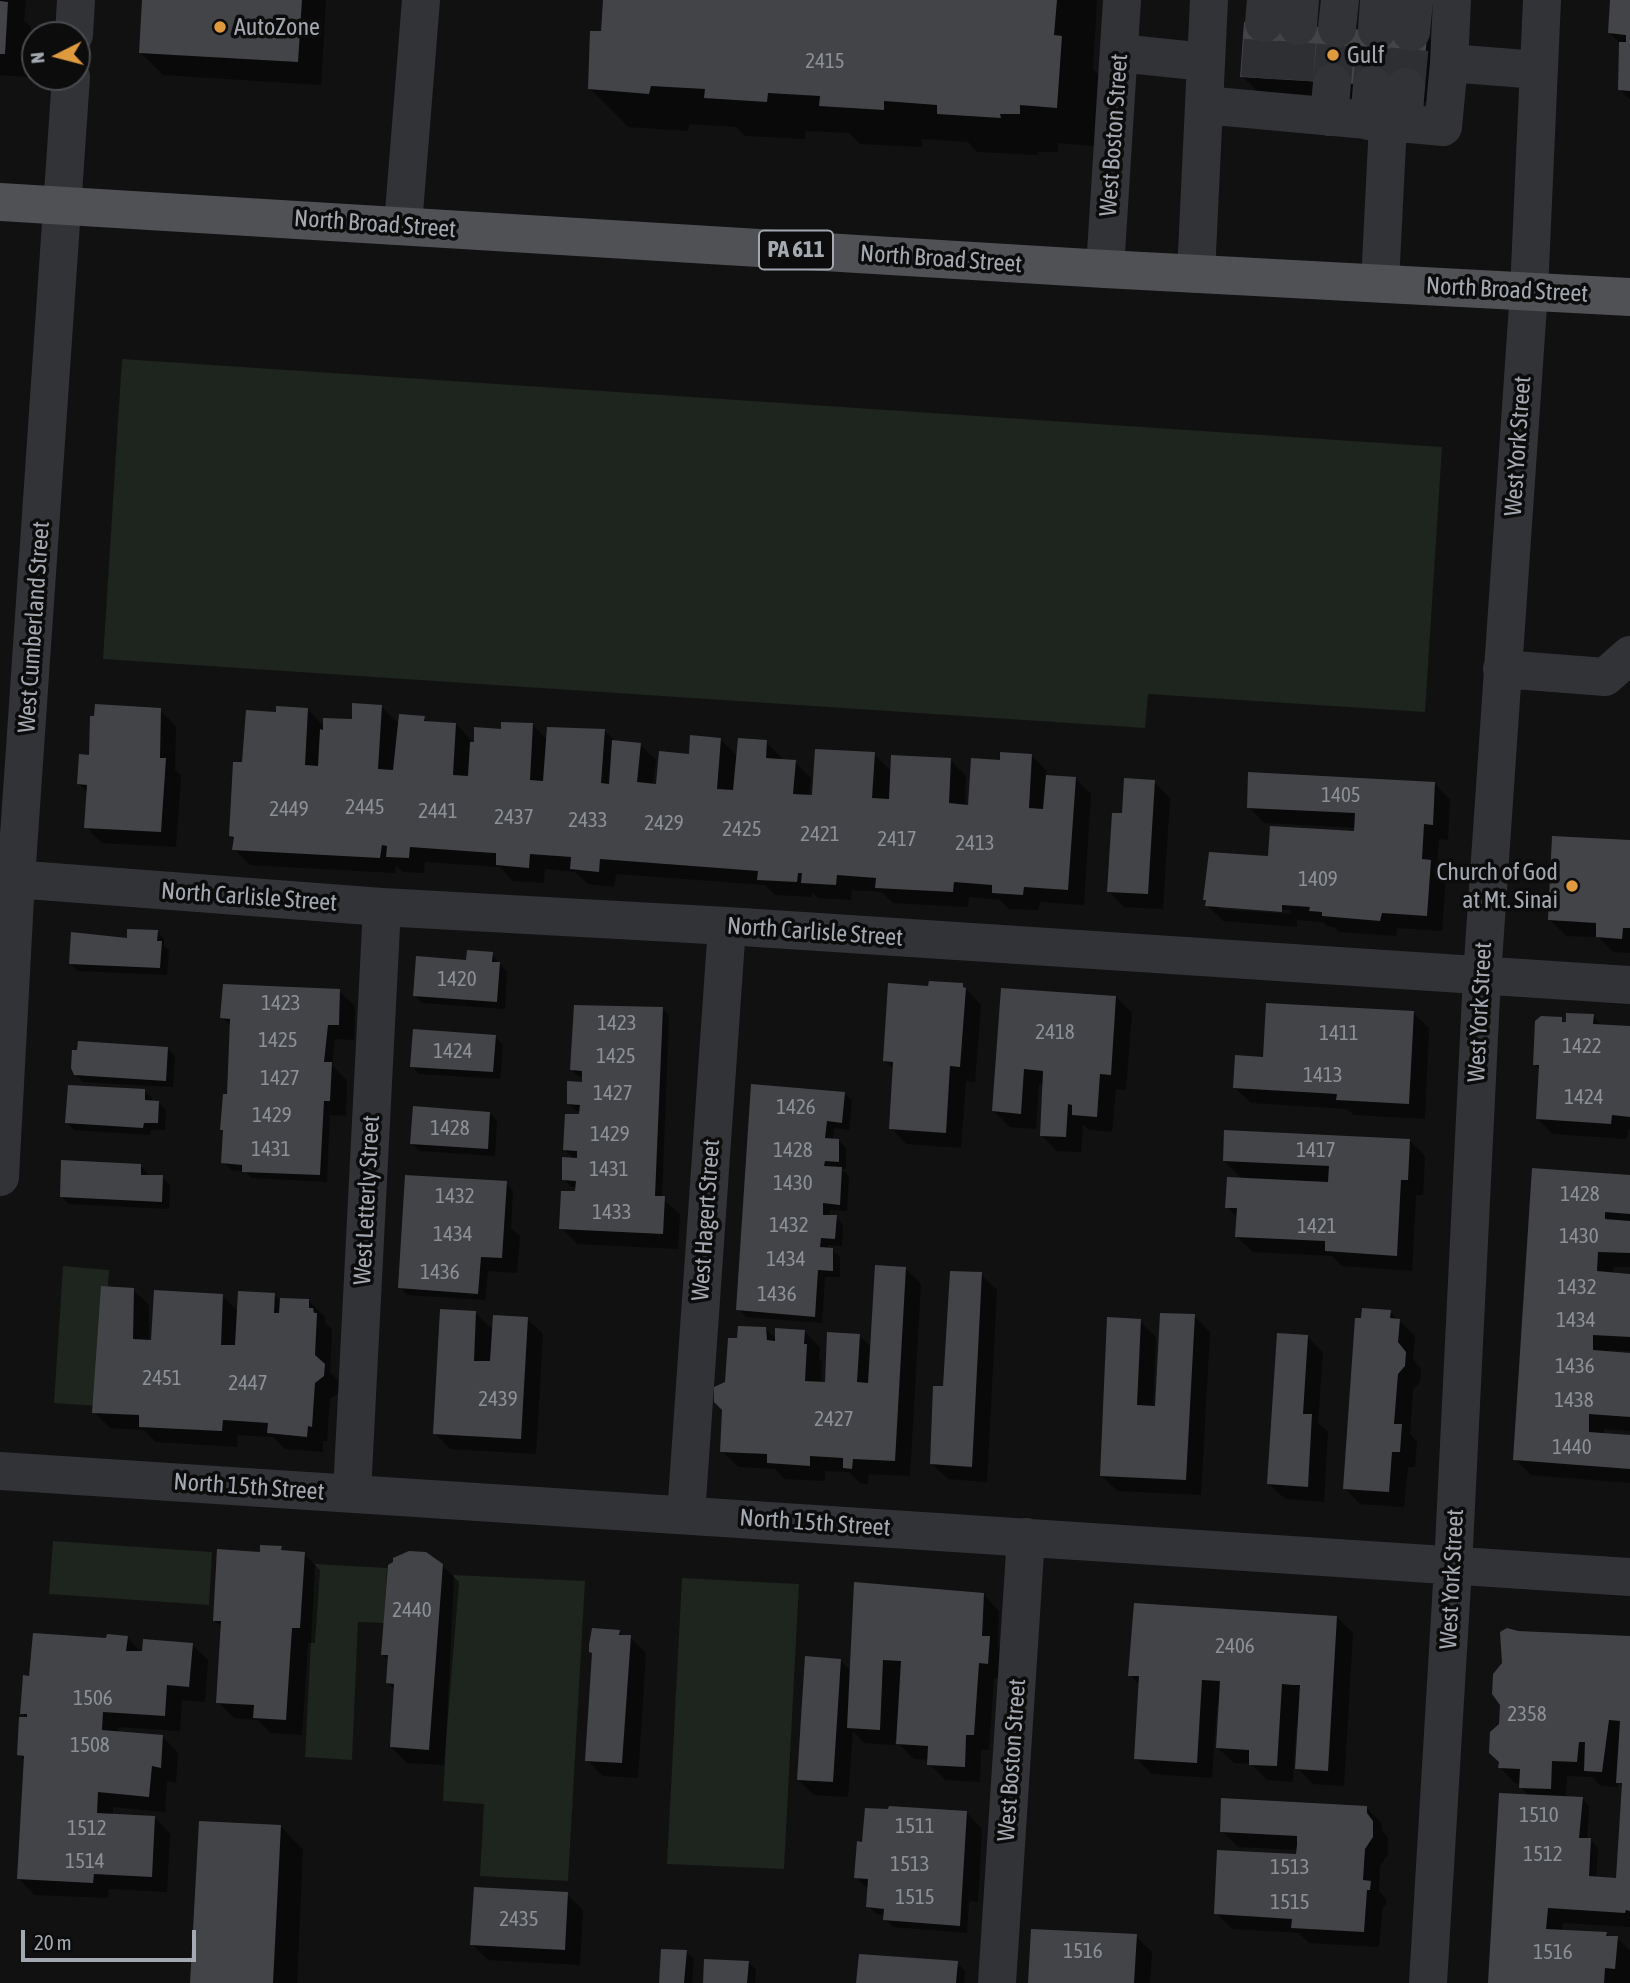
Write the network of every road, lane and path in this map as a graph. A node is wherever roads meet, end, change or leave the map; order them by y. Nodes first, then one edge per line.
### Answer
1 (76, 0) edge
2 (421, 0) edge
3 (1122, 0) edge
4 (1209, 0) edge
5 (1452, 0) edge
6 (1542, 0) edge
7 (75, 21) edge
8 (1119, 53) junction
9 (1205, 62) junction
10 (1449, 63) junction
11 (1538, 70) junction
12 (70, 91) edge
13 (1204, 105) junction
14 (1388, 108) junction
15 (0, 202) edge
16 (63, 204) junction
17 (403, 225) junction
18 (1105, 269) junction
19 (1196, 274) junction
20 (1380, 283) junction
21 (1529, 291) junction
22 (1630, 297) edge
23 (1630, 655) edge
24 (1502, 669) junction
25 (8, 879) edge
26 (382, 907) junction
27 (727, 926) junction
28 (1482, 976) junction
29 (1630, 985) edge
30 (0, 1177) edge
31 (0, 1471) edge
32 (352, 1493) junction
33 (686, 1515) junction
34 (1026, 1536) junction
35 (1453, 1567) junction
36 (1630, 1577) edge
37 (997, 1983) edge
38 (1427, 1983) edge

1 - 7 street
2 - 17 street
3 - 8 street, West Boston Street
4 - 9 street
5 - 10 street
6 - 11 street, West York Street
8 - 9 street
8 - 18 street, West Boston Street
9 - 13 street
10 - 11 street
10 - 14 street
11 - 21 street, West York Street
12 - 16 street, West Cumberland Street
13 - 14 street
13 - 19 street
14 - 20 street
15 - 16 main road, North Broad Street / PA 611
16 - 17 main road, North Broad Street / PA 611
16 - 25 street, West Cumberland Street
17 - 18 main road, North Broad Street / PA 611
18 - 19 main road, North Broad Street / PA 611
19 - 20 main road, North Broad Street / PA 611
20 - 21 main road, North Broad Street / PA 611
21 - 22 main road, North Broad Street / PA 611
21 - 24 street, West York Street
23 - 24 street
24 - 28 street, West York Street
25 - 26 street, North Carlisle Street
25 - 30 street, West Cumberland Street
26 - 27 street, North Carlisle Street
26 - 32 street, West Letterly Street
27 - 28 street, North Carlisle Street
27 - 33 street, West Hagert Street
28 - 29 street, North Carlisle Street
28 - 35 street, West York Street
31 - 32 street, North 15th Street
32 - 33 street, North 15th Street
33 - 34 street, North 15th Street
34 - 35 street, North 15th Street
34 - 37 street, West Boston Street
35 - 36 street, North 15th Street
35 - 38 street, West York Street

